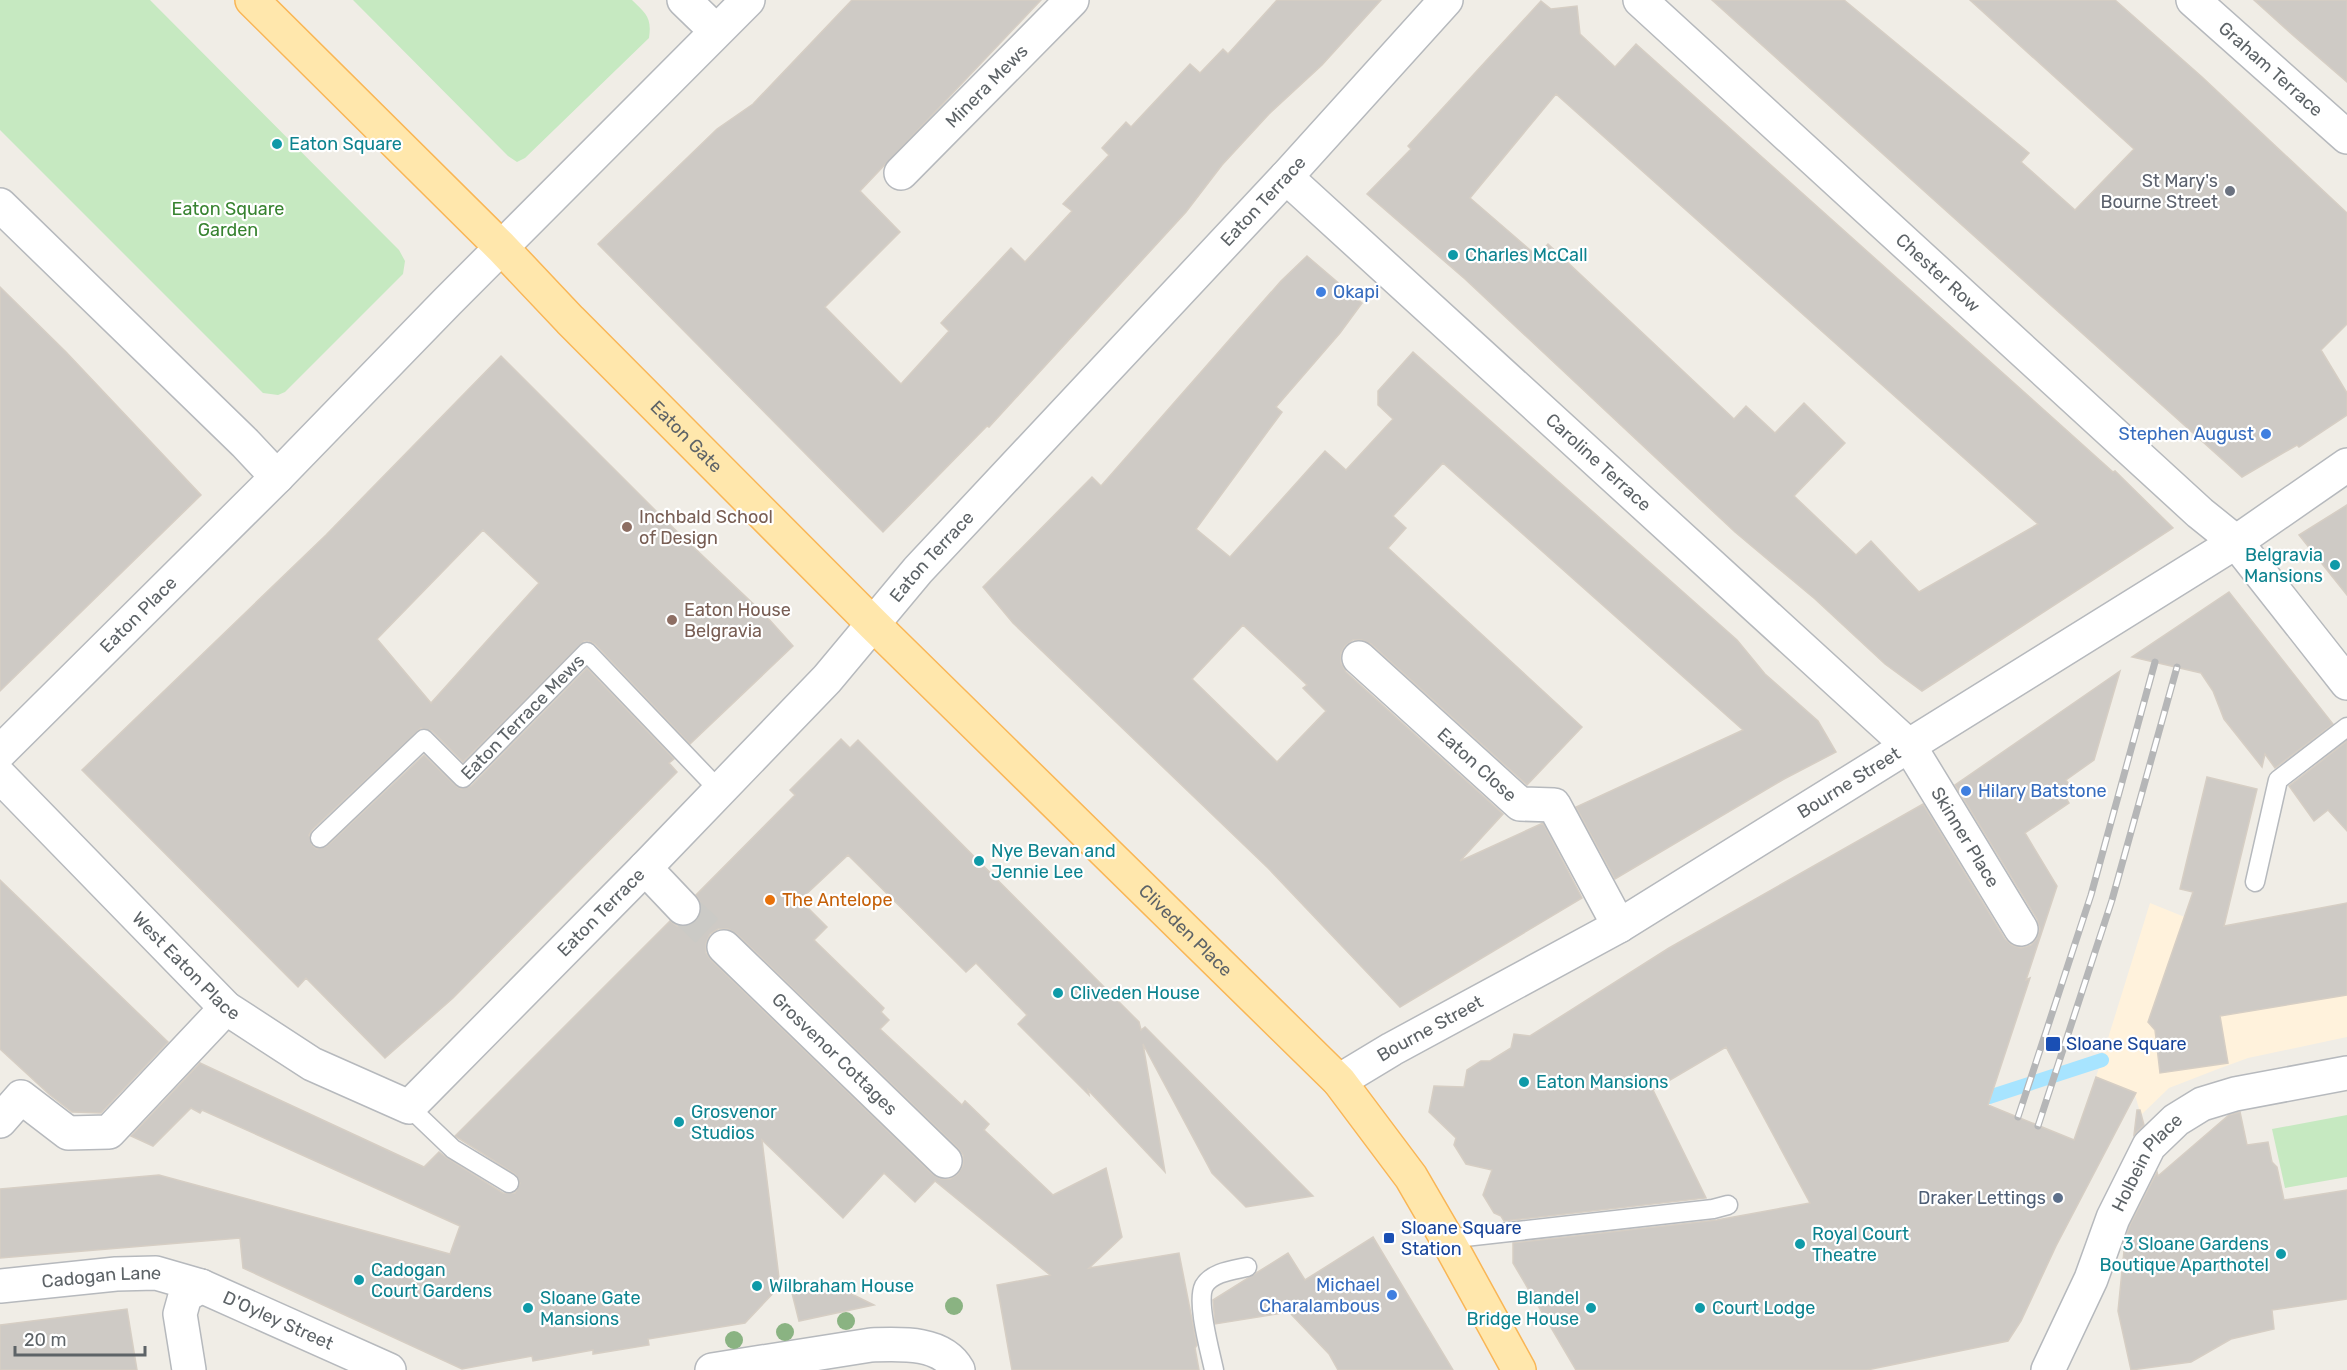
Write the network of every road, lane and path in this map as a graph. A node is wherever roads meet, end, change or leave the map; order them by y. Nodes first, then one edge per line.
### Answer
1 (252, 0) edge
2 (684, 0) edge
3 (748, 0) edge
4 (1072, 0) edge
5 (1446, 0) edge
6 (1640, 0) edge
7 (2193, 0) edge
8 (716, 31) junction
9 (2347, 137) edge
10 (901, 173) dead end
11 (1286, 177) junction
12 (0, 205) edge
13 (501, 247) junction
14 (2347, 465) edge
15 (277, 477) junction
16 (2236, 542) junction
17 (873, 624) junction
18 (1359, 658) dead end
19 (2347, 683) edge
20 (2347, 727) edge
21 (1910, 747) junction
22 (0, 752) edge
23 (0, 776) edge
24 (720, 791) junction
25 (320, 838) dead end
26 (645, 868) junction
27 (2255, 882) dead end
28 (683, 908) tunnel mouth
29 (1619, 926) junction
30 (2021, 929) dead end
31 (724, 947) tunnel mouth
32 (226, 1008) junction
33 (2347, 1073) edge
34 (1339, 1081) junction
35 (409, 1107) junction
36 (0, 1121) edge
37 (945, 1161) dead end
38 (509, 1183) dead end
39 (1728, 1205) dead end
40 (1447, 1239) junction
41 (1247, 1267) dead end
42 (0, 1286) edge
43 (201, 1286) junction
44 (2056, 1367) edge
45 (189, 1370) edge
46 (389, 1370) edge
47 (713, 1370) edge
48 (958, 1370) edge
49 (1214, 1370) edge
50 (1519, 1370) edge

1 - 13 main road
2 - 8 street
3 - 8 street
4 - 10 street, Minera Mews
5 - 11 street, Eaton Terrace
6 - 16 street, Chester Row
7 - 9 street, Graham Terrace
8 - 13 street
11 - 17 street, Eaton Terrace
11 - 21 street, Caroline Terrace
12 - 15 street
13 - 15 street
13 - 17 main road, Eaton Gate
14 - 16 street, Bourne Street
15 - 22 street, Eaton Place
16 - 19 street, Chester Row
16 - 21 street, Bourne Street
17 - 24 street, Eaton Terrace
17 - 34 main road, Cliveden Place
18 - 29 street, Eaton Close
20 - 27 lane
21 - 29 street, Bourne Street
21 - 30 street, Skinner Place
23 - 32 street, West Eaton Place
24 - 25 lane, Eaton Terrace Mews
24 - 26 street, Eaton Terrace
26 - 28 street
26 - 35 street, Eaton Terrace
29 - 34 street, Bourne Street
31 - 37 street, Grosvenor Cottages
32 - 35 street, West Eaton Place
32 - 36 street
33 - 44 street, Holbein Place
34 - 40 main road, Cliveden Place
35 - 38 lane
39 - 40 lane
40 - 50 main road
41 - 49 lane
42 - 43 street, Cadogan Lane
43 - 45 street
43 - 46 street, D'Oyley Street
47 - 48 street

